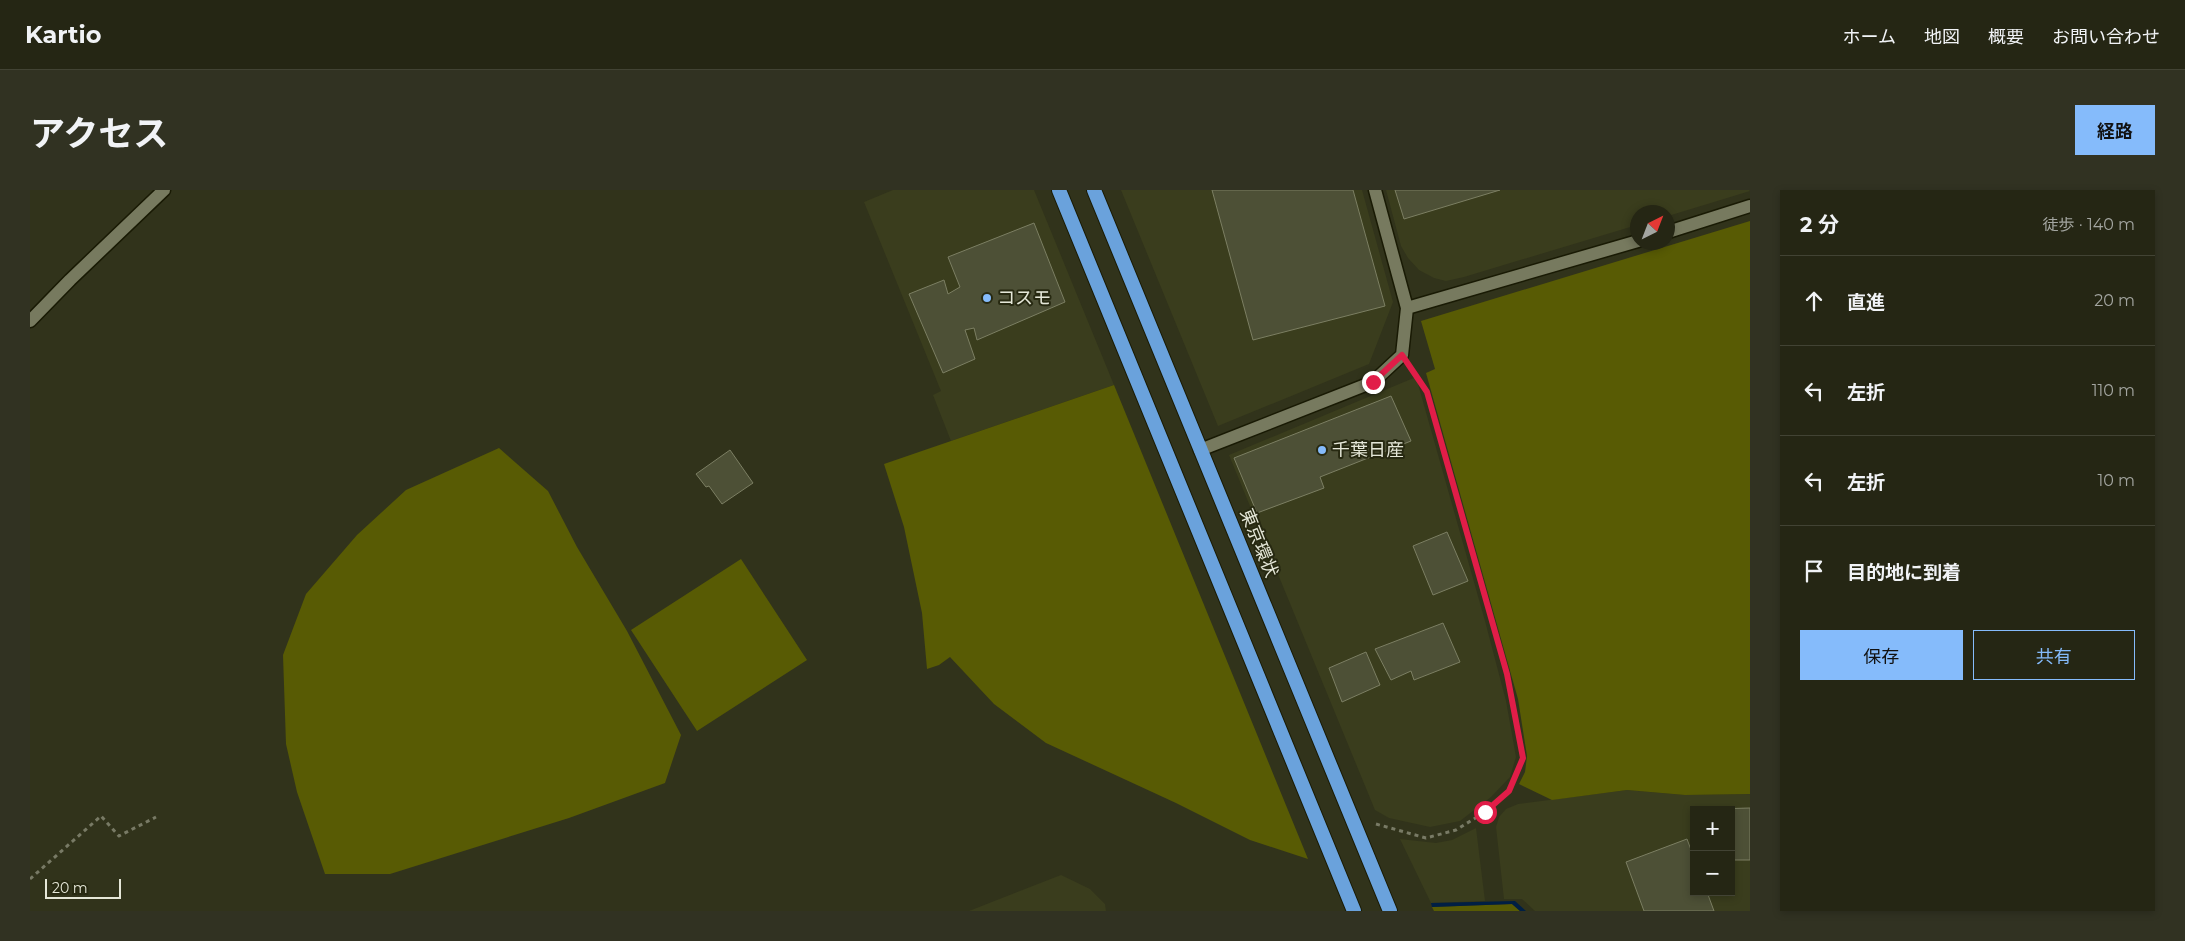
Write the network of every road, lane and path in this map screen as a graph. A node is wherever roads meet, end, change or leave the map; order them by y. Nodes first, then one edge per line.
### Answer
1 (164, 190) edge
2 (1059, 190) edge
3 (1094, 190) edge
4 (1374, 190) edge
5 (1750, 206) edge
6 (1675, 230) edge
7 (1630, 243) edge
8 (1407, 308) junction
9 (30, 321) edge
10 (1402, 355) junction
11 (1200, 450) junction
12 (156, 817) dead end
13 (1376, 824) dead end
14 (30, 878) edge
15 (1354, 911) edge
16 (1390, 911) edge

1 - 9 street
2 - 15 highway
3 - 11 highway, 東京環状
4 - 8 street
5 - 6 street
7 - 8 street
8 - 10 street
10 - 11 street
10 - 13 path
11 - 16 highway, 東京環状
12 - 14 path

